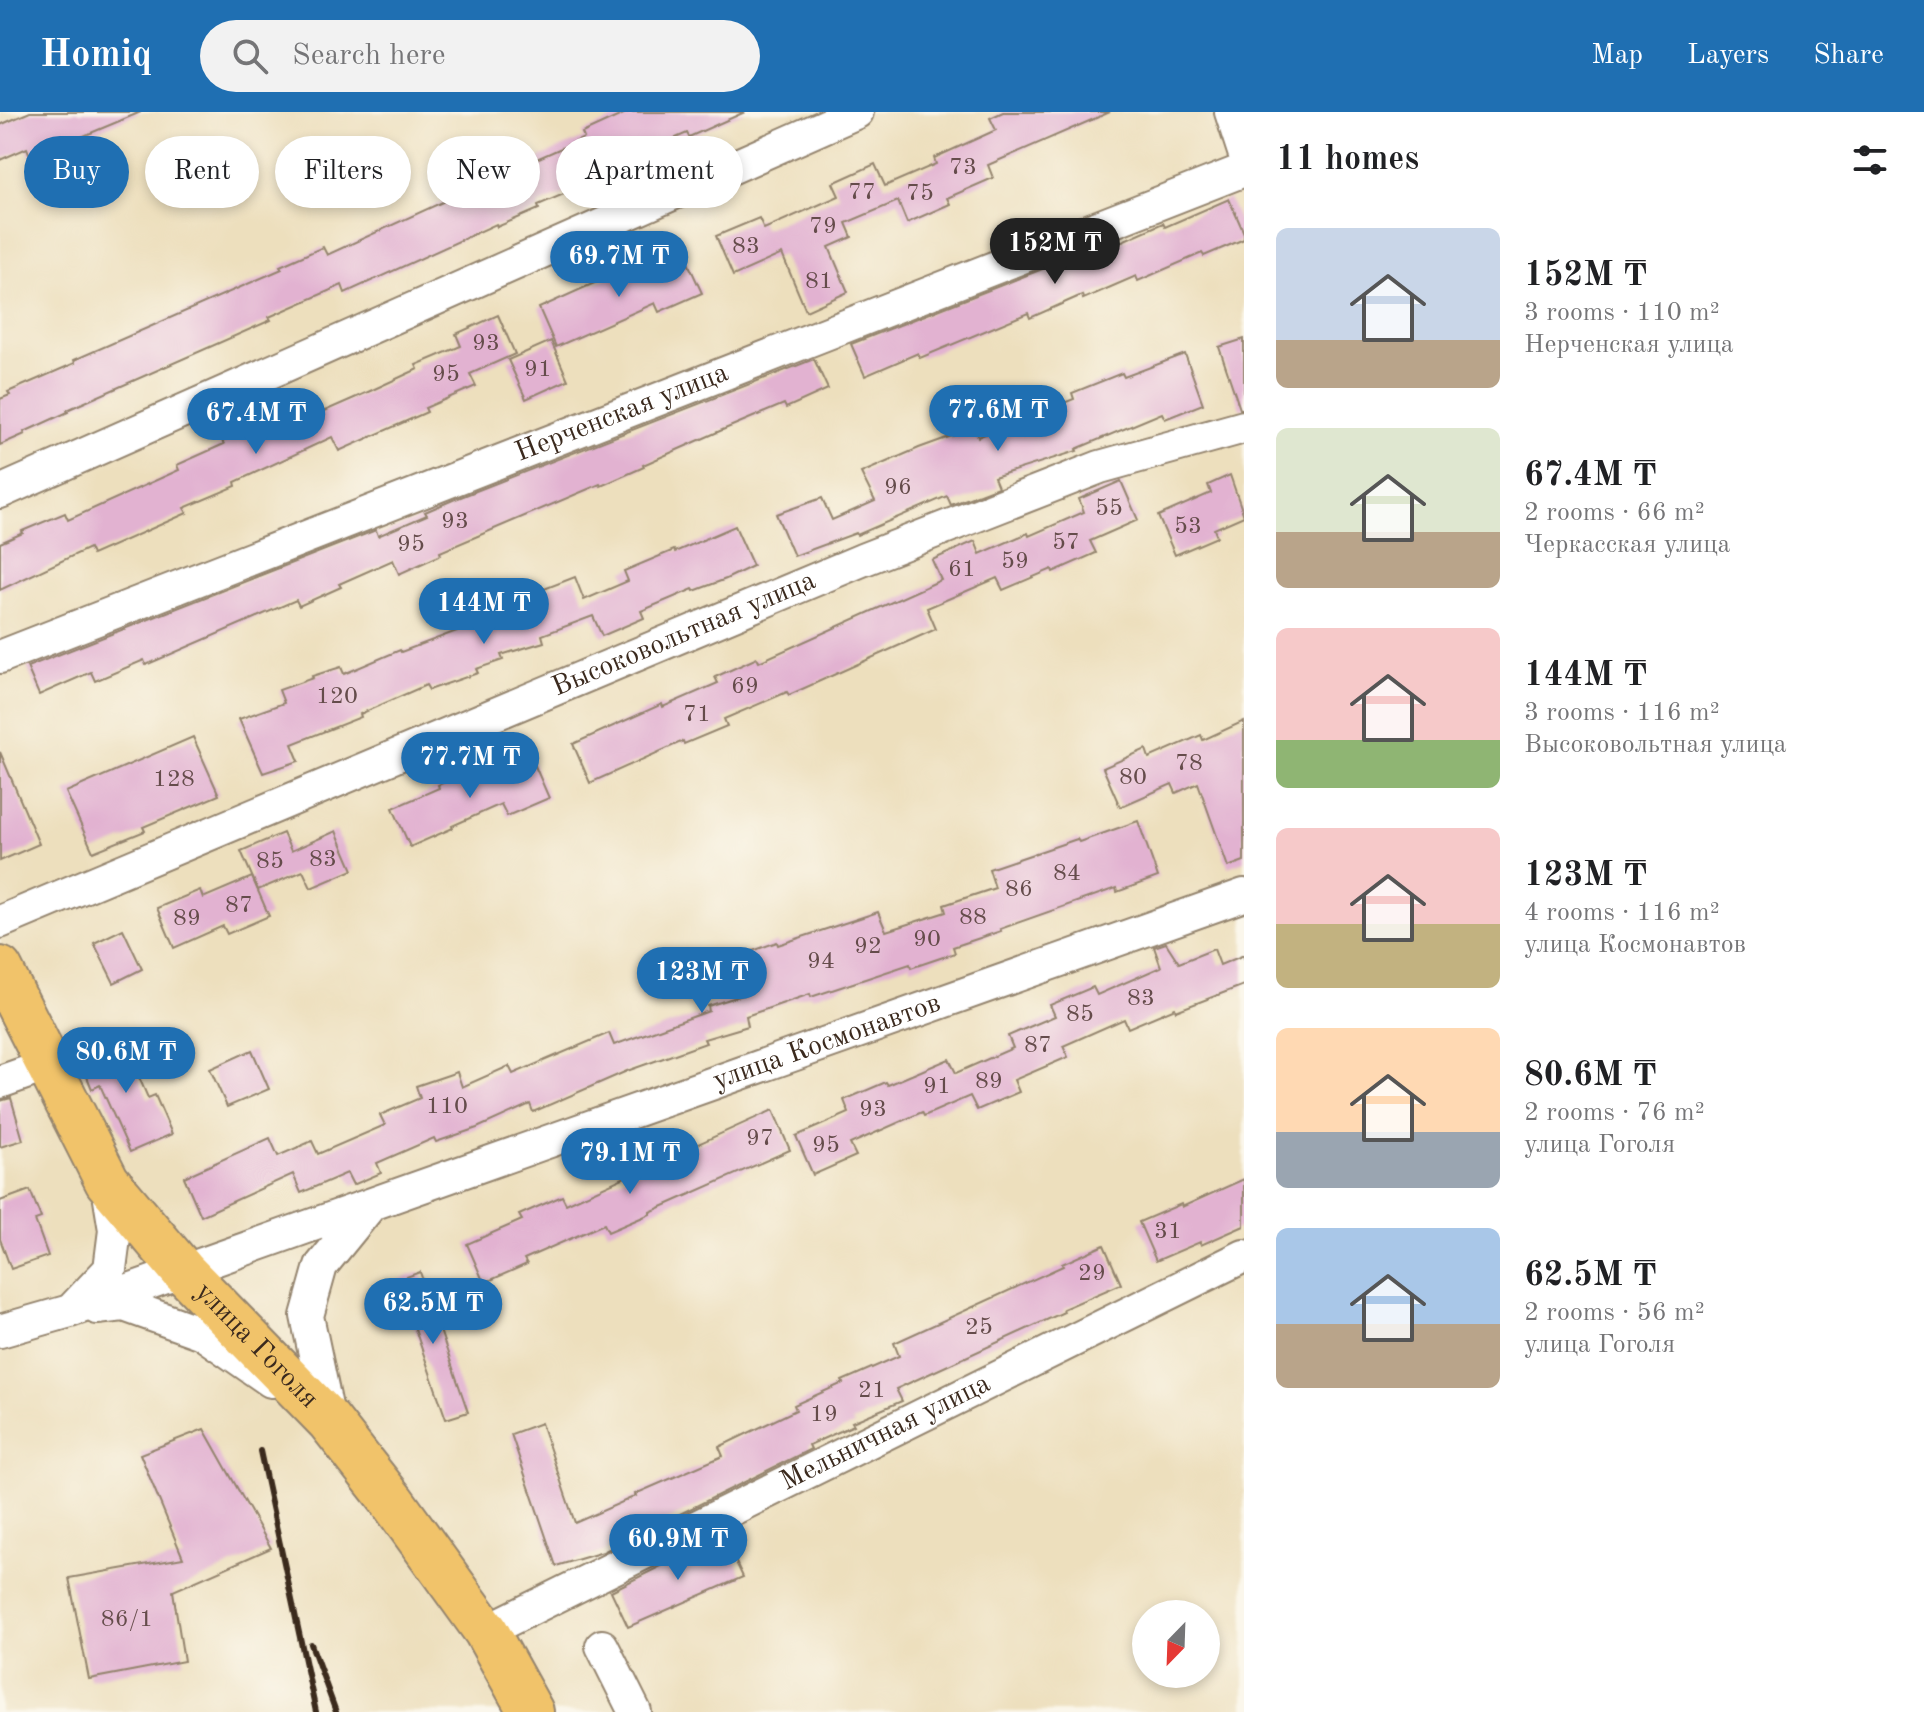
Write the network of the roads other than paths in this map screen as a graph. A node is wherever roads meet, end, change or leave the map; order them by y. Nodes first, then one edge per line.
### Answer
1 (857, 112) edge
2 (1231, 112) edge
3 (1244, 152) edge
4 (1244, 170) edge
5 (1244, 427) edge
6 (0, 492) edge
7 (0, 657) edge
8 (1244, 895) edge
9 (0, 922) edge
10 (0, 969) edge
11 (48, 1065) junction
12 (0, 1082) edge
13 (107, 1181) junction
14 (370, 1205) junction
15 (1244, 1256) edge
16 (183, 1271) junction
17 (70, 1311) junction
18 (0, 1331) edge
19 (329, 1421) junction
20 (486, 1631) junction
21 (602, 1646) dead end
22 (531, 1712) edge
23 (635, 1712) edge

1 - 6 street
2 - 3 street
4 - 7 street, Нерченская улица
5 - 9 street, Высоковольтная улица
8 - 14 street, улица Космонавтов
10 - 11 highway, улица Гоголя
11 - 12 street
11 - 13 highway, улица Гоголя
13 - 16 highway, улица Гоголя
13 - 17 street
14 - 16 street, улица Космонавтов
14 - 19 street
15 - 20 street, Мельничная улица
16 - 17 street, улица Космонавтов
16 - 19 highway, улица Гоголя
17 - 18 street, улица Космонавтов
17 - 19 street
19 - 20 highway, улица Гоголя
20 - 22 highway, улица Гоголя
21 - 23 street

